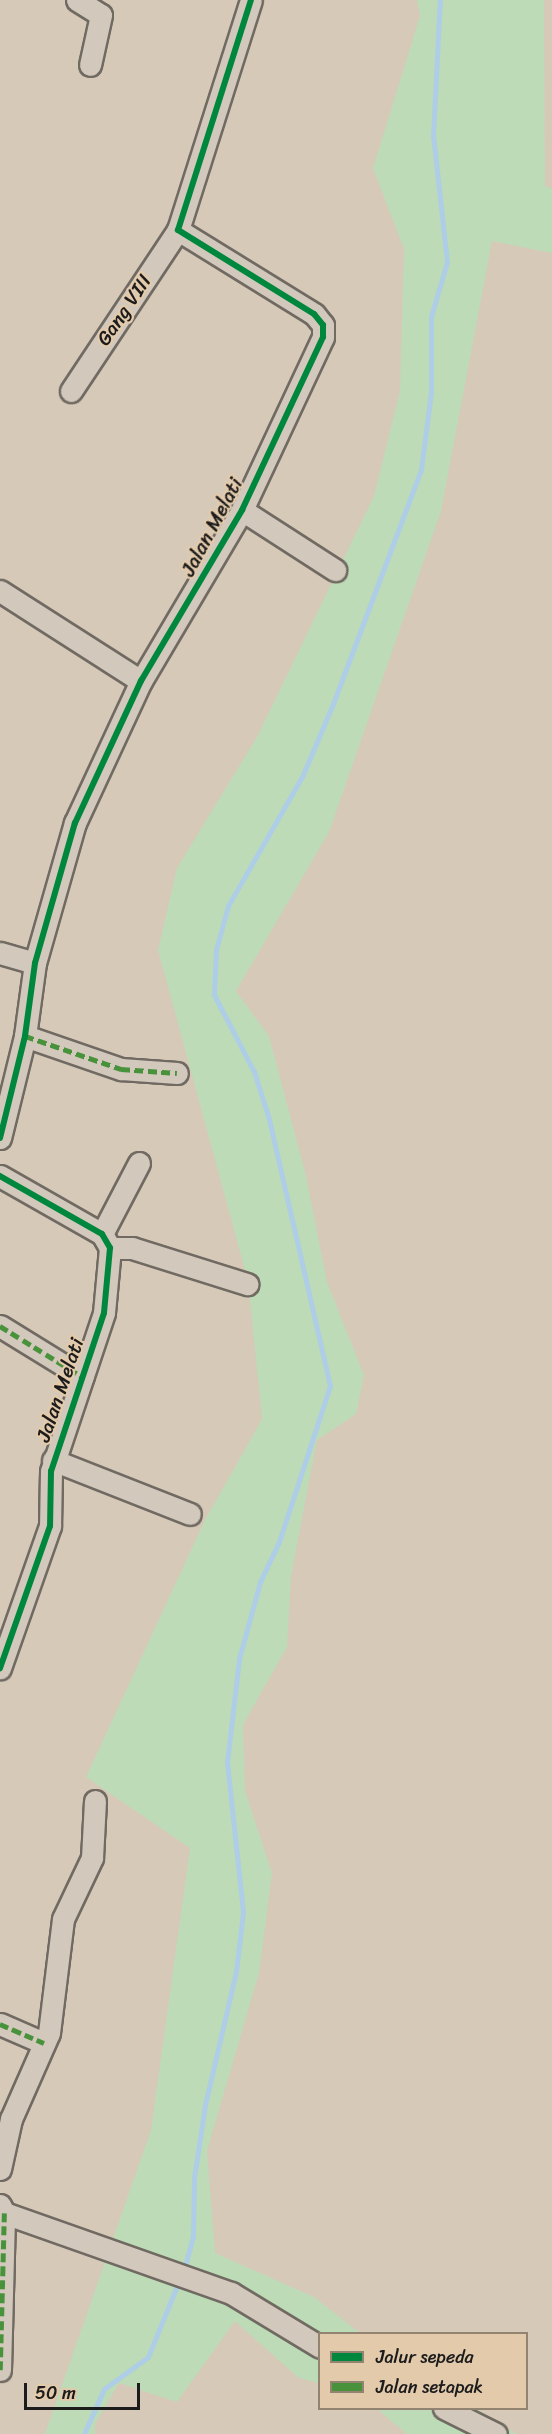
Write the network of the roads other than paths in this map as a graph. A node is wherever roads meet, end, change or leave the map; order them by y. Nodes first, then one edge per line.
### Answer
1 (77, 0) edge
2 (251, 0) edge
3 (90, 65) dead end
4 (177, 230) junction
5 (71, 391) dead end
6 (242, 510) junction
7 (334, 570) dead end
8 (0, 591) edge
9 (141, 681) junction
10 (0, 953) edge
11 (35, 963) junction
12 (25, 1036) junction
13 (177, 1073) dead end
14 (0, 1138) edge
15 (139, 1163) dead end
16 (0, 1176) edge
17 (106, 1241) junction
18 (247, 1284) dead end
19 (0, 1326) edge
20 (83, 1377) junction
21 (53, 1460) junction
22 (190, 1514) dead end
23 (0, 1668) edge
24 (95, 1801) dead end
25 (0, 2024) edge
26 (44, 2043) junction
27 (0, 2169) edge
28 (2, 2209) edge
29 (318, 2346) edge
30 (0, 2370) edge
31 (446, 2410) edge
32 (496, 2434) edge

1 - 3 street
2 - 4 street
4 - 5 street, Gang VIII
4 - 6 street, Jalan Melati
6 - 7 street
6 - 9 street, Jalan Melati
8 - 9 street
9 - 11 street, Jalan Melati
10 - 11 street
11 - 12 street, Jalan Melati
12 - 13 street
12 - 14 street, Jalan Melati
15 - 17 street
16 - 17 street
17 - 18 street
17 - 20 street, Jalan Melati
19 - 20 street
20 - 21 street, Jalan Melati
21 - 22 street
21 - 23 street, Jalan Melati
24 - 26 street
25 - 26 street
26 - 27 street
28 - 29 street
28 - 30 street
31 - 32 street

